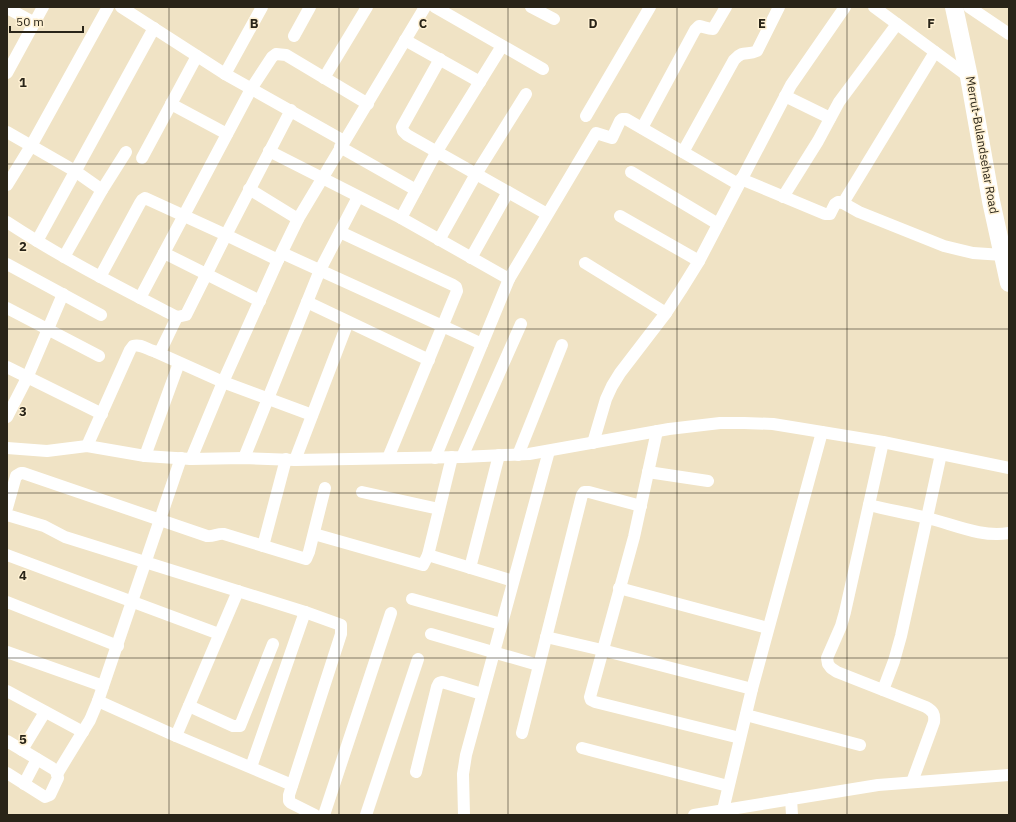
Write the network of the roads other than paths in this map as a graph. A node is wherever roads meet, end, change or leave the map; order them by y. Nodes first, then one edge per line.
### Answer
1 (43, 7) edge
2 (108, 7) edge
3 (121, 7) edge
4 (262, 7) edge
5 (310, 7) edge
6 (367, 7) edge
7 (425, 7) edge
8 (435, 7) edge
9 (530, 7) edge
10 (650, 7) edge
11 (726, 7) edge
12 (779, 7) edge
13 (845, 7) edge
14 (874, 7) edge
15 (954, 7) edge
16 (7, 8) edge
17 (972, 8) edge
18 (554, 19) dead end
19 (35, 23) junction
20 (896, 24) junction
21 (154, 28) junction
22 (1009, 34) edge
23 (294, 36) dead end
24 (405, 40) junction
25 (502, 46) junction
26 (935, 52) junction
27 (197, 56) junction
28 (440, 59) junction
29 (543, 69) dead end
30 (7, 72) edge
31 (225, 74) junction
32 (969, 77) junction
33 (324, 78) junction
34 (480, 82) junction
35 (251, 89) junction
36 (526, 94) dead end
37 (785, 96) junction
38 (171, 104) junction
39 (368, 104) junction
40 (291, 110) junction
41 (586, 116) dead end
42 (830, 118) junction
43 (642, 128) junction
44 (7, 132) edge
45 (227, 134) junction
46 (342, 144) junction
47 (30, 146) junction
48 (269, 151) junction
49 (437, 151) junction
50 (126, 152) dead end
51 (683, 152) junction
52 (142, 158) dead end
53 (75, 171) junction
54 (631, 172) dead end
55 (476, 174) junction
56 (321, 178) junction
57 (740, 181) junction
58 (7, 185) edge
59 (249, 189) junction
60 (102, 190) junction
61 (416, 190) junction
62 (508, 192) junction
63 (358, 197) junction
64 (783, 197) junction
65 (843, 203) junction
66 (547, 214) junction
67 (183, 216) junction
68 (620, 216) dead end
69 (401, 218) junction
70 (298, 219) junction
71 (7, 222) edge
72 (718, 224) junction
73 (340, 232) junction
74 (226, 234) junction
75 (439, 240) junction
76 (37, 241) junction
77 (164, 253) junction
78 (1003, 255) junction
79 (280, 256) junction
80 (64, 257) junction
81 (471, 258) junction
82 (699, 261) junction
83 (585, 263) dead end
84 (7, 264) edge
85 (320, 270) junction
86 (206, 275) junction
87 (100, 277) junction
88 (509, 279) junction
89 (1009, 283) edge
90 (63, 294) junction
91 (140, 298) junction
92 (260, 301) junction
93 (307, 302) junction
94 (7, 308) edge
95 (666, 313) junction
96 (102, 315) dead end
97 (177, 317) junction
98 (348, 322) junction
99 (521, 324) dead end
100 (443, 326) junction
101 (49, 329) junction
102 (482, 344) junction
103 (562, 345) dead end
104 (156, 352) junction
105 (99, 356) dead end
106 (429, 360) junction
107 (179, 363) junction
108 (7, 367) edge
109 (27, 378) junction
110 (223, 382) junction
111 (268, 400) junction
112 (102, 414) junction
113 (312, 415) junction
114 (7, 417) edge
115 (657, 431) junction
116 (822, 432) junction
117 (883, 442) junction
118 (592, 443) junction
119 (87, 446) junction
120 (7, 448) edge
121 (549, 451) junction
122 (941, 454) junction
123 (518, 455) junction
124 (145, 456) junction
125 (499, 456) junction
126 (457, 457) junction
127 (186, 458) junction
128 (244, 458) junction
129 (388, 458) junction
130 (435, 458) junction
131 (290, 459) junction
132 (1009, 468) edge
133 (648, 472) junction
134 (708, 481) dead end
135 (325, 488) dead end
136 (362, 492) dead end
137 (869, 505) junction
138 (641, 506) junction
139 (7, 508) edge
140 (439, 509) junction
141 (7, 515) edge
142 (928, 518) junction
143 (160, 519) junction
144 (1009, 533) edge
145 (314, 534) junction
146 (263, 546) junction
147 (7, 555) edge
148 (428, 555) junction
149 (146, 561) junction
150 (470, 568) junction
151 (513, 582) junction
152 (619, 588) junction
153 (238, 591) junction
154 (412, 599) dead end
155 (7, 602) edge
156 (132, 602) junction
157 (305, 612) junction
158 (391, 613) dead end
159 (501, 624) junction
160 (768, 628) junction
161 (220, 634) junction
162 (430, 634) dead end
163 (546, 637) junction
164 (273, 644) dead end
165 (118, 646) junction
166 (602, 650) junction
167 (7, 652) edge
168 (493, 653) junction
169 (418, 659) dead end
170 (538, 665) junction
171 (103, 686) junction
172 (752, 689) junction
173 (883, 690) junction
174 (7, 692) edge
175 (482, 694) junction
176 (98, 701) junction
177 (189, 706) junction
178 (45, 712) junction
179 (746, 716) junction
180 (83, 732) junction
181 (522, 733) dead end
182 (176, 736) junction
183 (740, 738) junction
184 (7, 741) edge
185 (860, 745) dead end
186 (582, 748) dead end
187 (22, 750) junction
188 (37, 759) junction
189 (251, 767) junction
190 (416, 772) dead end
191 (7, 773) edge
192 (57, 774) junction
193 (1009, 775) edge
194 (912, 782) junction
195 (24, 784) junction
196 (292, 785) junction
197 (728, 786) junction
198 (791, 799) junction
199 (723, 810) junction
200 (315, 815) edge
201 (324, 815) edge
202 (366, 815) edge
203 (464, 815) edge
204 (694, 815) edge
205 (792, 815) edge

1 - 19 street
2 - 47 street
3 - 21 street
4 - 31 street
5 - 23 street
6 - 33 street
7 - 24 street
8 - 25 street
9 - 18 street
10 - 41 street
11 - 43 street
12 - 51 street
13 - 37 street
14 - 20 street
15 - 32 main road, Merrut-Bulandsehar Road
16 - 19 street
17 - 22 street
19 - 30 street
20 - 26 street
20 - 42 street
21 - 27 street
21 - 53 street
24 - 28 street
24 - 39 street
25 - 29 street
25 - 34 street
26 - 32 street
26 - 65 street
27 - 31 street
27 - 38 street
28 - 34 street
28 - 49 street
31 - 35 street
32 - 78 main road, Merrut-Bulandsehar Road
33 - 35 street
33 - 39 street
34 - 49 street
35 - 40 street
35 - 45 street
36 - 55 street
37 - 42 street
37 - 57 street
38 - 45 street
38 - 52 street
39 - 46 street
40 - 46 street
40 - 48 street
42 - 64 street
43 - 51 street
43 - 66 street
44 - 47 street
45 - 67 street
46 - 56 street
46 - 61 street
47 - 53 street
47 - 58 street
48 - 56 street
48 - 59 street
49 - 55 street
49 - 61 street
50 - 60 street
51 - 57 street
53 - 60 street
53 - 76 street
54 - 72 street
55 - 62 street
55 - 75 street
56 - 63 street
56 - 70 street
57 - 64 street
57 - 72 street
59 - 70 street
59 - 74 street
60 - 80 street
61 - 69 street
62 - 66 street
62 - 81 street
63 - 69 street
63 - 73 street
64 - 65 street
65 - 78 street
66 - 88 street
67 - 74 street
67 - 77 street
67 - 87 street
68 - 82 street
69 - 75 street
70 - 79 street
71 - 76 street
72 - 82 street
73 - 85 street
73 - 100 street
74 - 79 street
74 - 86 street
75 - 81 street
76 - 80 street
77 - 86 street
77 - 91 street
78 - 89 main road, Merrut-Bulandsehar Road
79 - 85 street
79 - 92 street
80 - 87 street
81 - 88 street
82 - 95 street
83 - 95 street
84 - 90 street
85 - 93 street
85 - 100 street
86 - 92 street
86 - 97 street
87 - 91 street
88 - 102 street
90 - 96 street
90 - 101 street
91 - 97 street
92 - 110 street
93 - 98 street
93 - 111 street
94 - 101 street
95 - 118 street
97 - 104 street
98 - 106 street
98 - 113 street
99 - 126 street
100 - 102 street
100 - 106 street
101 - 105 street
101 - 109 street
102 - 130 street
103 - 123 street
104 - 107 street
104 - 112 street
106 - 129 street
107 - 110 street
107 - 124 street
108 - 109 street
109 - 112 street
109 - 114 street
110 - 111 street
110 - 127 street
111 - 113 street
111 - 128 street
112 - 119 street
113 - 131 street
115 - 116 street
115 - 118 street
115 - 133 street
116 - 117 street
116 - 160 street
117 - 122 street
117 - 137 street
118 - 121 street
119 - 120 street
119 - 124 street
121 - 123 street
121 - 151 street
122 - 132 street
122 - 142 street
123 - 125 street
124 - 127 street
125 - 126 street
125 - 150 street
126 - 130 street
126 - 140 street
127 - 128 street
127 - 143 street
128 - 131 street
129 - 130 street
129 - 131 street
131 - 146 street
133 - 134 street
133 - 138 street
135 - 145 street
136 - 140 street
137 - 142 street
137 - 173 street
138 - 152 street
138 - 163 street
139 - 143 street
140 - 148 street
141 - 149 street
142 - 144 street
142 - 173 street
143 - 146 street
143 - 149 street
145 - 146 street
145 - 148 street
147 - 156 street
148 - 150 street
149 - 153 street
149 - 156 street
150 - 151 street
151 - 159 street
152 - 160 street
152 - 166 street
153 - 157 street
153 - 161 street
154 - 159 street
155 - 165 street
156 - 161 street
156 - 165 street
157 - 189 street
157 - 196 street
158 - 201 street
159 - 168 street
160 - 172 street
161 - 177 street
162 - 168 street
163 - 166 street
163 - 170 street
164 - 177 street
165 - 171 street
166 - 172 street
166 - 183 street
167 - 171 street
168 - 170 street
168 - 175 street
169 - 202 street
170 - 181 street
171 - 176 street
172 - 179 street
173 - 194 street
174 - 178 street
175 - 190 street
175 - 203 street
176 - 180 street
176 - 182 street
177 - 182 street
178 - 180 street
178 - 187 street
179 - 183 street
179 - 185 street
180 - 192 street
182 - 189 street
183 - 197 street
184 - 187 street
186 - 197 street
187 - 188 street
188 - 192 street
188 - 195 street
189 - 196 street
191 - 195 street
192 - 195 street
193 - 194 street
194 - 198 street
196 - 200 street
197 - 199 street
198 - 199 street
198 - 205 street
199 - 204 street

